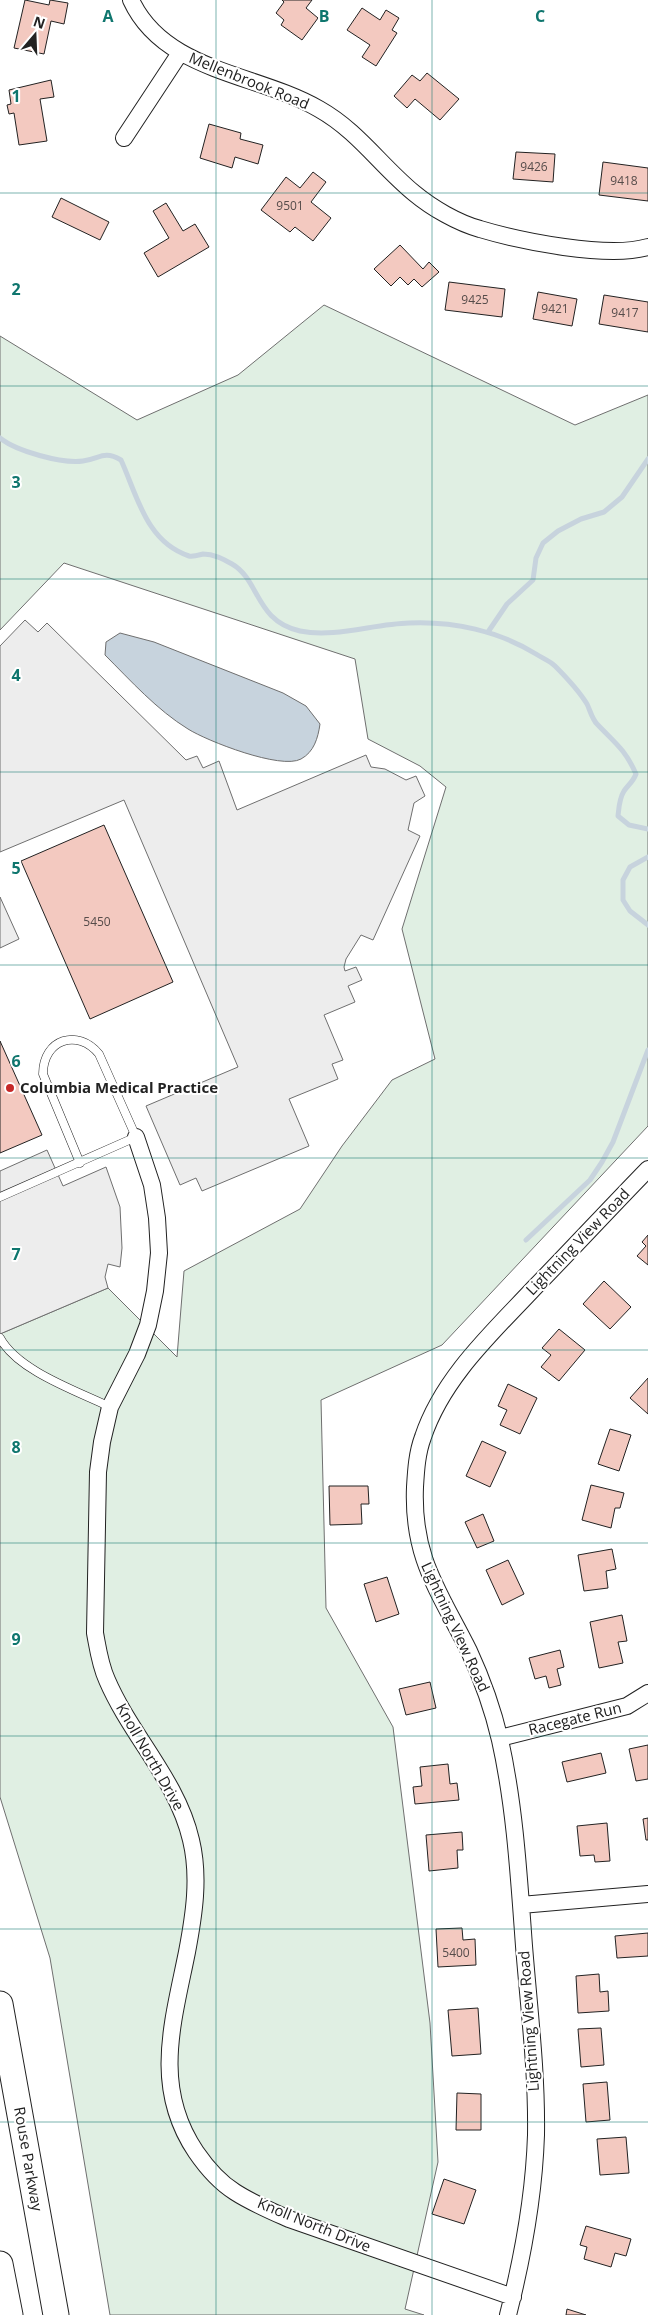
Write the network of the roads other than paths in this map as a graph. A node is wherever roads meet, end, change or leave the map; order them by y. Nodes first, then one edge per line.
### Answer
1 (131, 0) edge
2 (180, 53) junction
3 (124, 138) dead end
4 (648, 247) edge
5 (136, 1138) junction
6 (80, 1163) junction
7 (648, 1169) edge
8 (0, 1196) edge
9 (0, 1338) edge
10 (110, 1407) junction
11 (648, 1693) edge
12 (500, 1738) junction
13 (648, 1894) edge
14 (521, 1905) junction
15 (0, 2004) edge
16 (0, 2264) edge
17 (513, 2297) junction
18 (9, 2311) edge
19 (58, 2315) edge
20 (508, 2315) edge

1 - 2 street, Mellenbrook Road
2 - 3 street
2 - 4 street, Mellenbrook Road
5 - 6 lane
5 - 6 lane
5 - 10 street, Knoll North Drive
6 - 8 lane
7 - 12 street, Lightning View Road
9 - 10 lane
10 - 17 street, Knoll North Drive
11 - 12 street, Racegate Run
12 - 14 street, Lightning View Road
13 - 14 street
14 - 17 street, Lightning View Road
15 - 19 main road, Rouse Parkway
16 - 18 main road
17 - 20 street, Lightning View Road

